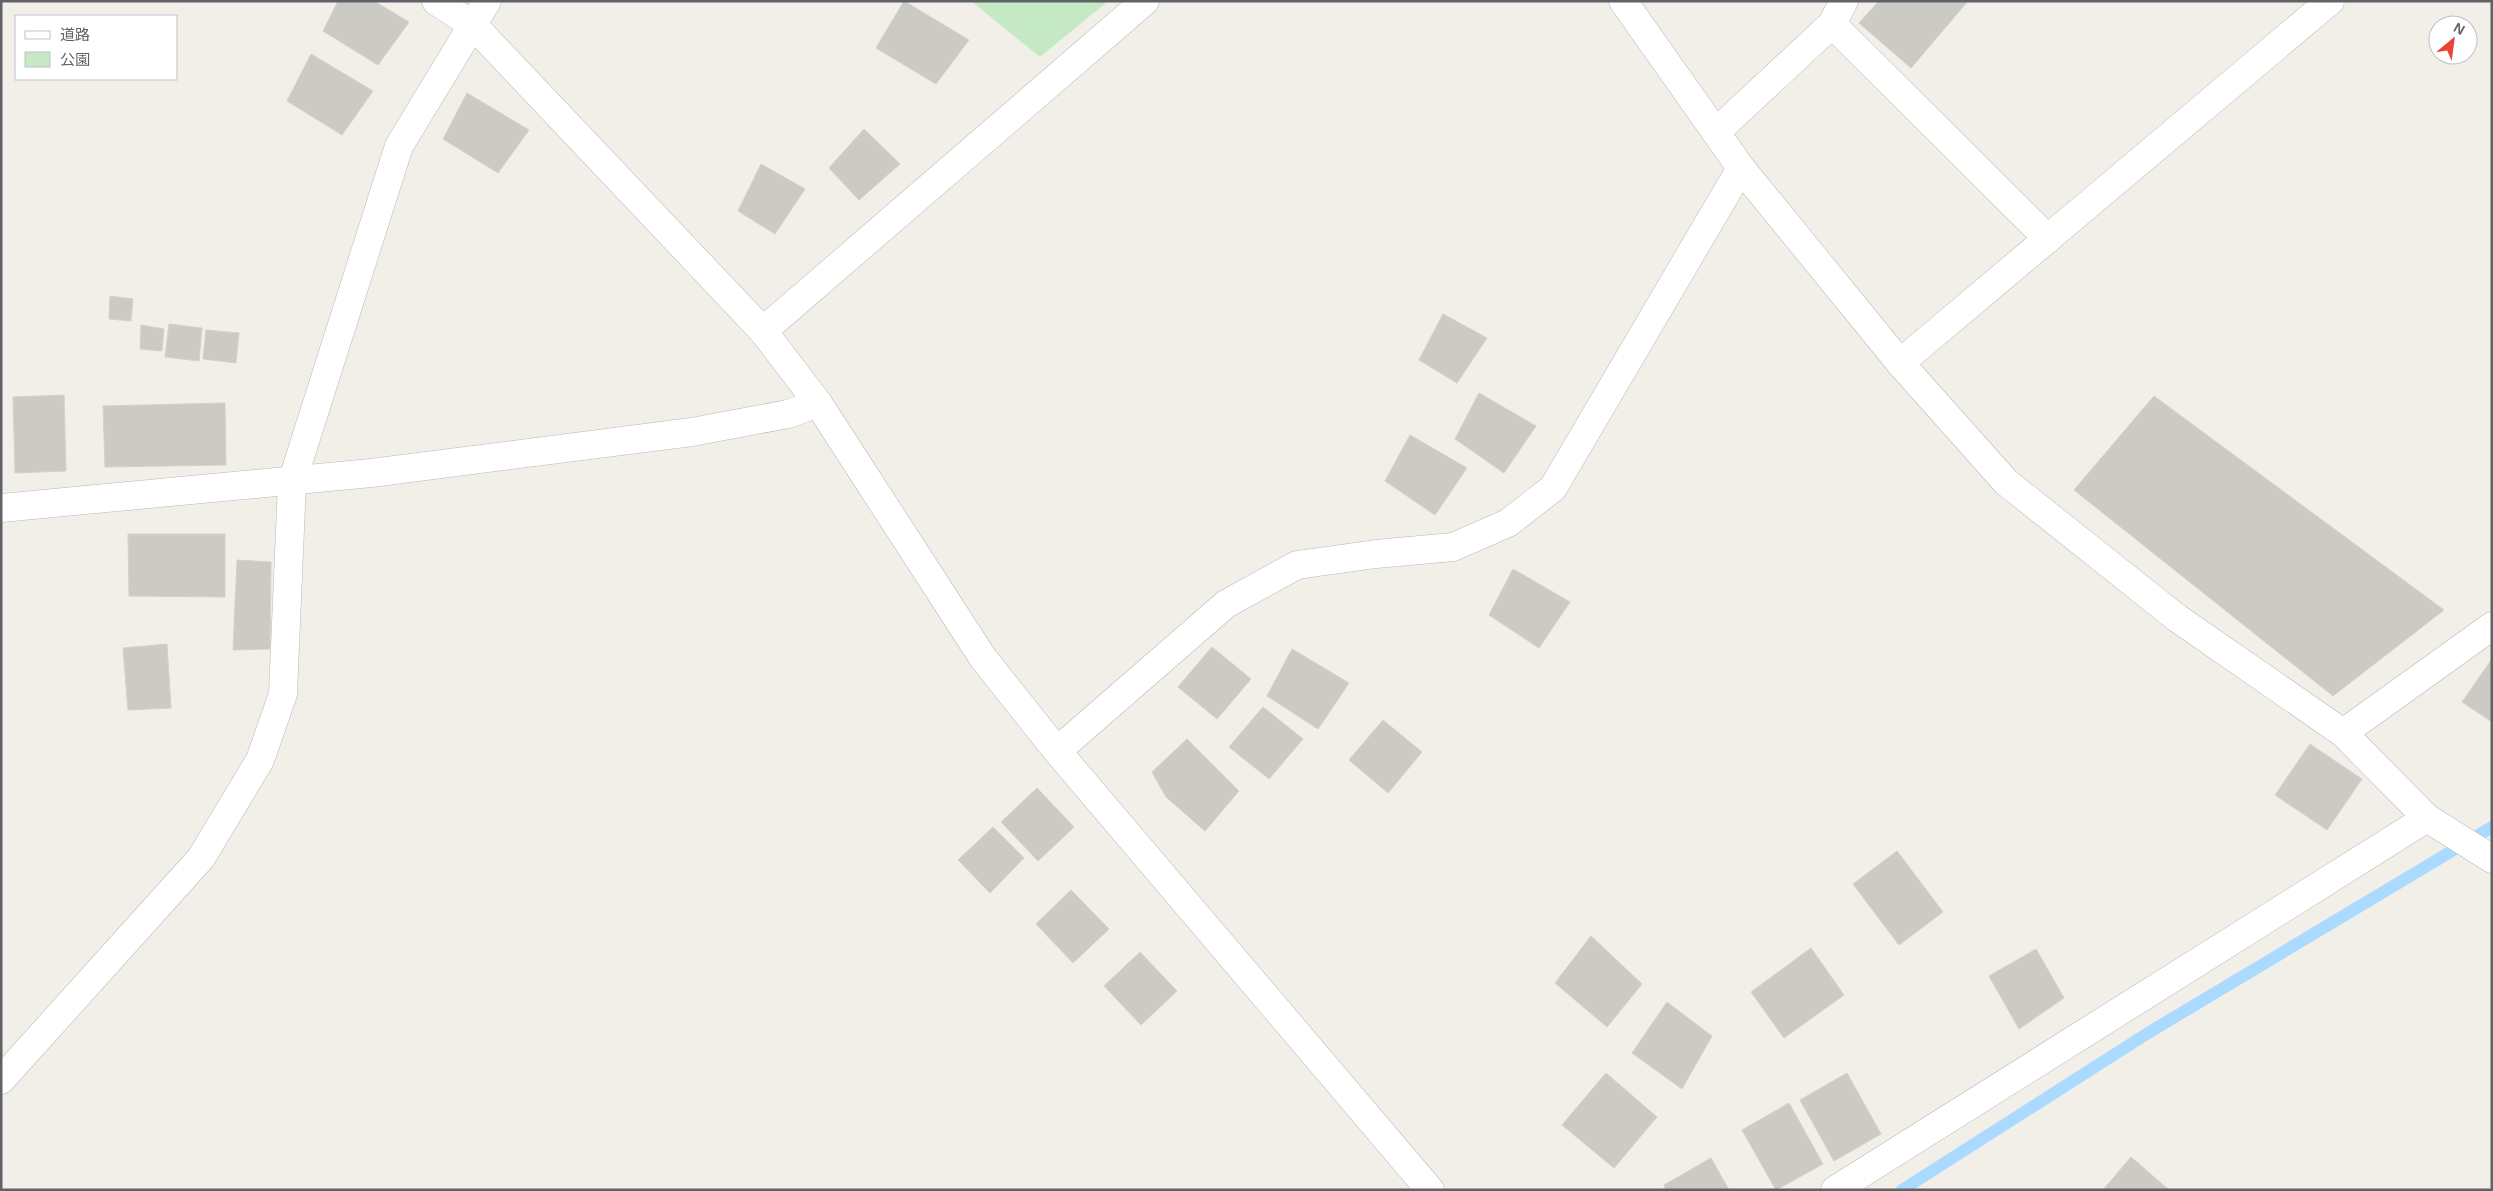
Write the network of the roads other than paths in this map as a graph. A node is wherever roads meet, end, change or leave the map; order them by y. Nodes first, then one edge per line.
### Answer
1 (436, 1) edge
2 (487, 1) edge
3 (1145, 1) edge
4 (1623, 1) edge
5 (2330, 1) edge
6 (1838, 12) edge
7 (474, 26) junction
8 (1716, 132) junction
9 (1741, 168) junction
10 (2048, 239) junction
11 (763, 331) junction
12 (1900, 363) junction
13 (818, 404) junction
14 (292, 482) junction
15 (1, 508) edge
16 (2492, 626) edge
17 (2343, 733) junction
18 (1057, 750) junction
19 (2438, 824) junction
20 (2482, 852) edge
21 (1, 1080) edge
22 (1430, 1190) edge
23 (1835, 1190) edge

1 - 7 street
2 - 7 street
3 - 11 street
4 - 8 street
5 - 10 street
6 - 8 street
6 - 10 street
7 - 11 street
7 - 14 street
8 - 9 street
9 - 12 street
9 - 18 street
10 - 12 street
11 - 13 street
12 - 17 street
13 - 14 street
13 - 18 street
14 - 15 street
14 - 21 street
16 - 17 street
17 - 19 street
18 - 22 street
19 - 20 street
19 - 23 street

